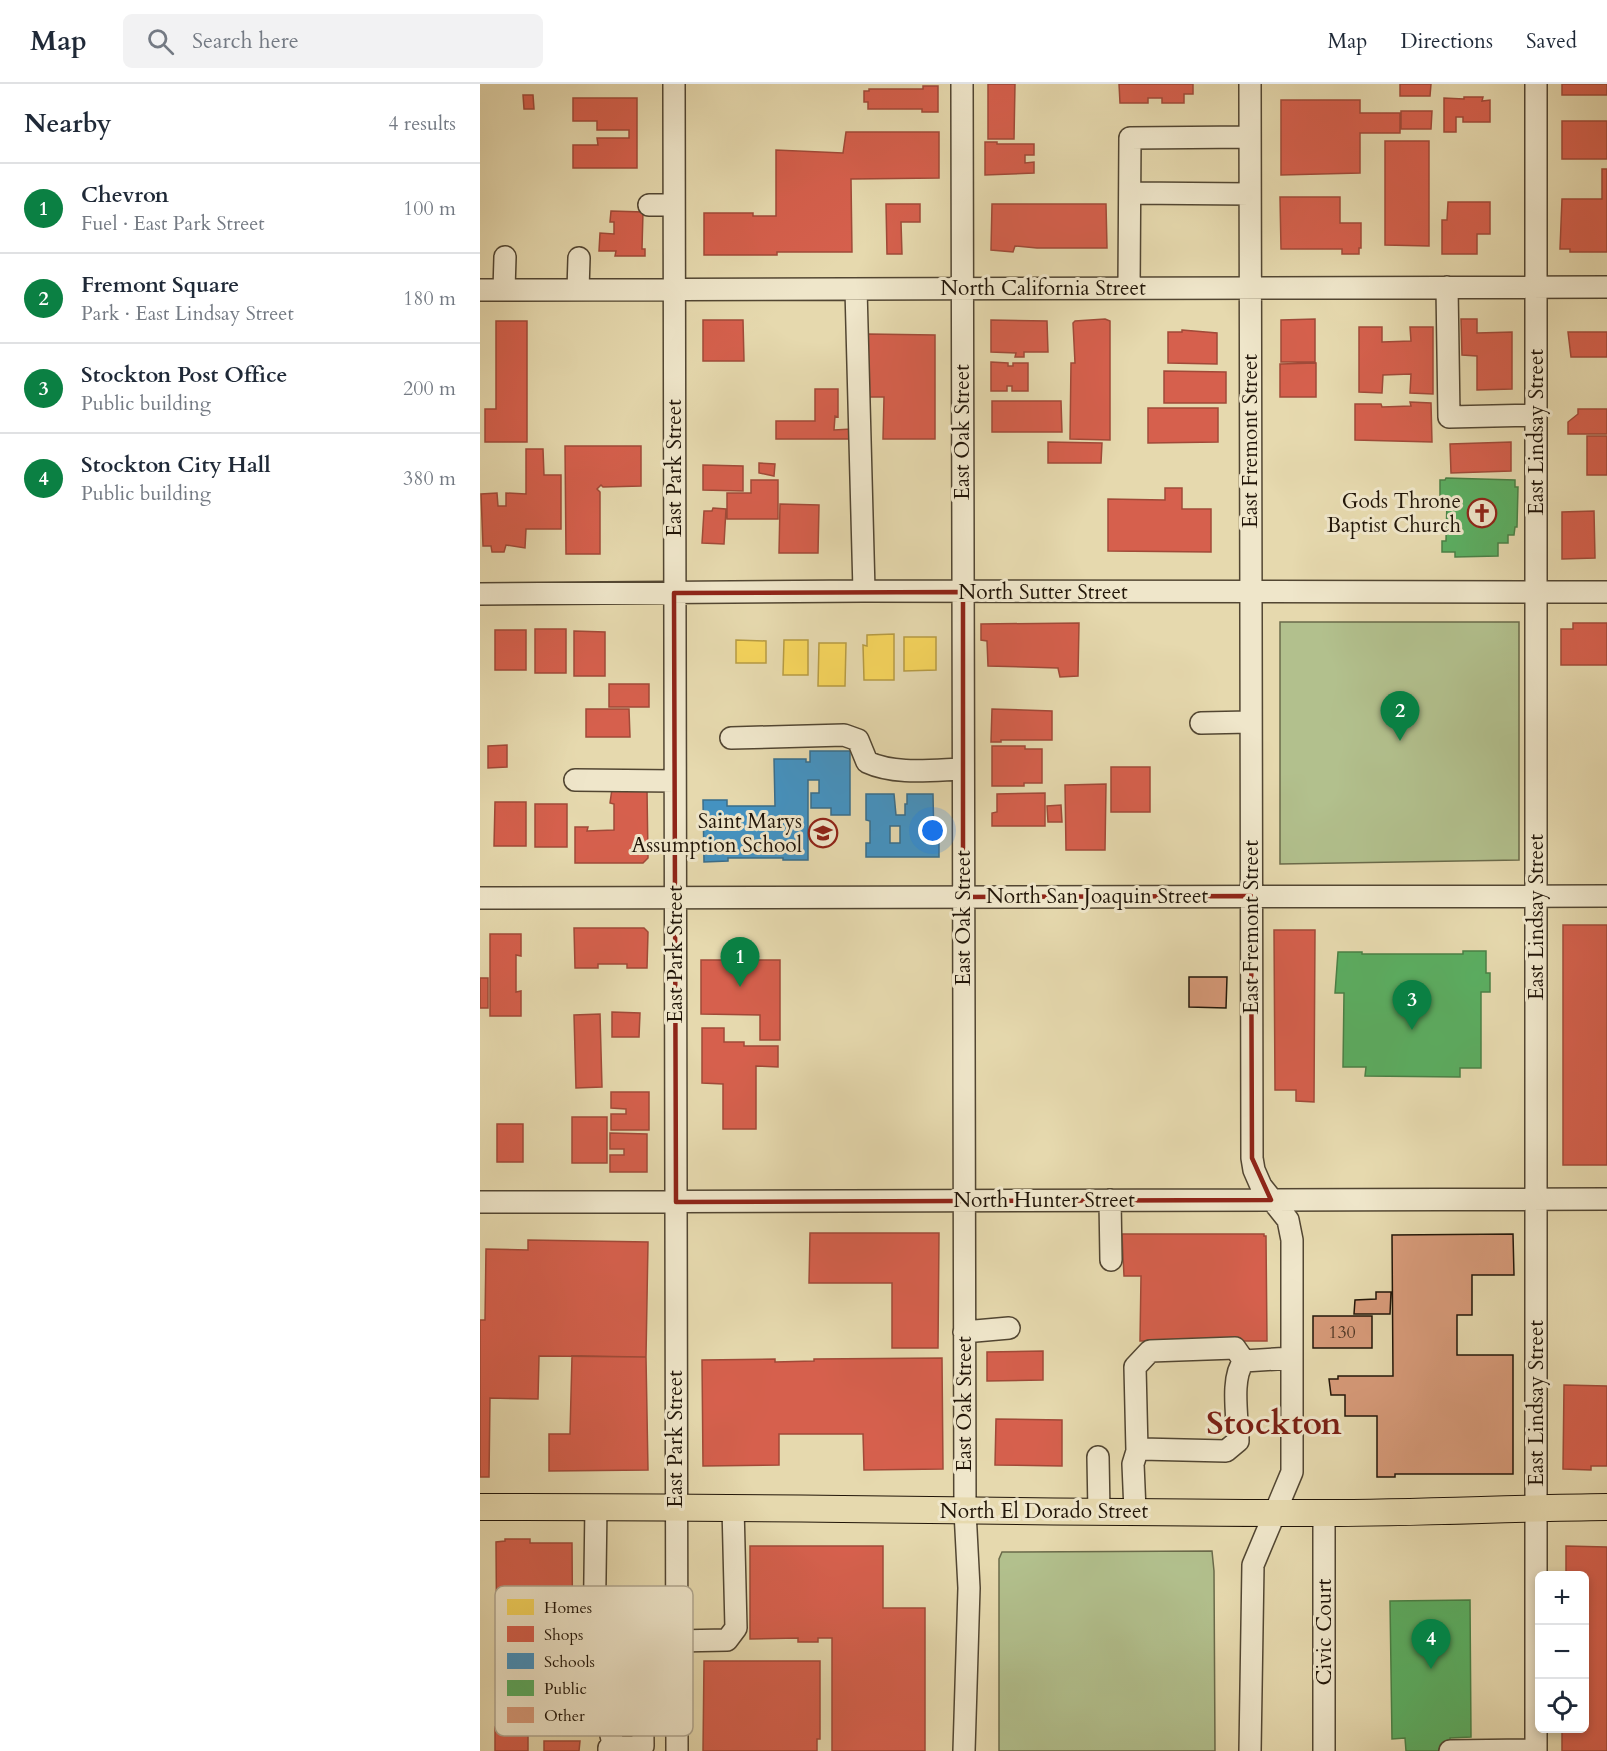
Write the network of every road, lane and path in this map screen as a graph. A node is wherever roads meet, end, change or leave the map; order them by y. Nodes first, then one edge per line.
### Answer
1 (674, 84) edge
2 (962, 84) edge
3 (1250, 84) edge
4 (1536, 84) edge
5 (1250, 137) junction
6 (1130, 194) junction
7 (1250, 194) junction
8 (649, 205) dead end
9 (674, 205) junction
10 (505, 257) dead end
11 (579, 258) dead end
12 (1447, 287) junction
13 (1536, 287) junction
14 (1607, 287) edge
15 (1129, 288) junction
16 (1250, 288) junction
17 (674, 289) junction
18 (856, 289) junction
19 (962, 289) junction
20 (480, 290) edge
21 (504, 290) junction
22 (578, 290) junction
23 (1536, 415) junction
24 (864, 591) junction
25 (963, 592) junction
26 (1250, 592) junction
27 (1536, 592) junction
28 (1607, 592) edge
29 (674, 593) junction
30 (480, 594) edge
31 (1250, 722) junction
32 (1201, 723) dead end
33 (731, 738) dead end
34 (963, 769) junction
35 (575, 780) dead end
36 (675, 781) junction
37 (1536, 895) junction
38 (1251, 896) junction
39 (1607, 896) edge
40 (963, 897) junction
41 (480, 898) edge
42 (675, 898) junction
43 (1536, 1199) junction
44 (1607, 1199) edge
45 (963, 1200) junction
46 (1110, 1200) junction
47 (1271, 1200) junction
48 (480, 1202) edge
49 (676, 1202) junction
50 (1111, 1260) dead end
51 (1009, 1328) dead end
52 (964, 1332) junction
53 (1292, 1358) junction
54 (1244, 1361) junction
55 (1137, 1451) junction
56 (1098, 1456) dead end
57 (596, 1506) junction
58 (675, 1506) junction
59 (480, 1507) edge
60 (733, 1507) junction
61 (1607, 1507) edge
62 (1536, 1508) junction
63 (965, 1511) junction
64 (1100, 1512) junction
65 (1135, 1512) junction
66 (1275, 1512) junction
67 (1324, 1513) junction
68 (594, 1586) edge
69 (676, 1586) edge
70 (693, 1638) edge
71 (643, 1736) edge
72 (643, 1746) junction
73 (676, 1748) edge
74 (611, 1749) edge
75 (1536, 1750) edge
76 (964, 1751) edge
77 (1250, 1751) edge
78 (1324, 1751) edge
79 (1450, 1751) edge

1 - 9 street, East Park Street
2 - 19 street, East Oak Street
3 - 5 street, East Fremont Street
4 - 13 street, East Lindsay Street
5 - 6 street
5 - 7 street, East Fremont Street
6 - 7 street
6 - 15 street
7 - 16 street, East Fremont Street
8 - 9 street
9 - 17 street, East Park Street
10 - 21 street
11 - 22 street
12 - 13 street, North California Street
12 - 16 street, North California Street
12 - 23 street
13 - 14 street, North California Street
13 - 23 street, East Lindsay Street
15 - 16 street, North California Street
15 - 19 street, North California Street
16 - 26 street, East Fremont Street
17 - 18 street, North California Street
17 - 22 street, North California Street
17 - 29 street, East Park Street
18 - 19 street, North California Street
18 - 24 street
19 - 25 street, East Oak Street
20 - 21 street, North California Street
21 - 22 street, North California Street
23 - 27 street, East Lindsay Street
24 - 25 street, North Sutter Street
24 - 29 street, North Sutter Street
25 - 26 street, North Sutter Street
25 - 34 street, East Oak Street
26 - 27 street, North Sutter Street
26 - 31 street, East Fremont Street
27 - 28 street, North Sutter Street
27 - 37 street, East Lindsay Street
29 - 30 street, North Sutter Street
29 - 36 street, East Park Street
31 - 32 street
31 - 38 street, East Fremont Street
33 - 34 street
34 - 40 street, East Oak Street
35 - 36 street
36 - 42 street, East Park Street
37 - 38 street, North San Joaquin Street
37 - 39 street, North San Joaquin Street
37 - 43 street, East Lindsay Street
38 - 40 street, North San Joaquin Street
38 - 47 street, East Fremont Street
40 - 42 street, North San Joaquin Street
40 - 45 street, East Oak Street
41 - 42 street, North San Joaquin Street
42 - 49 street, East Park Street
43 - 44 street, North Hunter Street
43 - 47 street, North Hunter Street
43 - 62 street, East Lindsay Street
45 - 46 street, North Hunter Street
45 - 49 street, North Hunter Street
45 - 52 street, East Oak Street
46 - 47 street, North Hunter Street
46 - 50 street
47 - 53 street, East Fremont Street
48 - 49 street, North Hunter Street
49 - 58 street, East Park Street
51 - 52 street
52 - 63 street, East Oak Street
53 - 54 street
53 - 66 street, East Fremont Street
54 - 55 street
54 - 55 street
55 - 65 street
56 - 64 street
57 - 58 main road, North El Dorado Street
57 - 59 main road, North El Dorado Street
57 - 68 street
58 - 60 main road, North El Dorado Street
58 - 69 street, East Park Street
60 - 63 main road, North El Dorado Street
60 - 70 street
61 - 62 main road, North El Dorado Street
62 - 67 main road, North El Dorado Street
62 - 75 street, East Lindsay Street
63 - 64 main road, North El Dorado Street
63 - 76 street, East Oak Street
64 - 65 main road, North El Dorado Street
65 - 66 main road, North El Dorado Street
66 - 67 main road, North El Dorado Street
66 - 77 street, East Fremont Street
67 - 78 street, Civic Court
71 - 72 street
72 - 73 street
72 - 74 street
75 - 79 street

